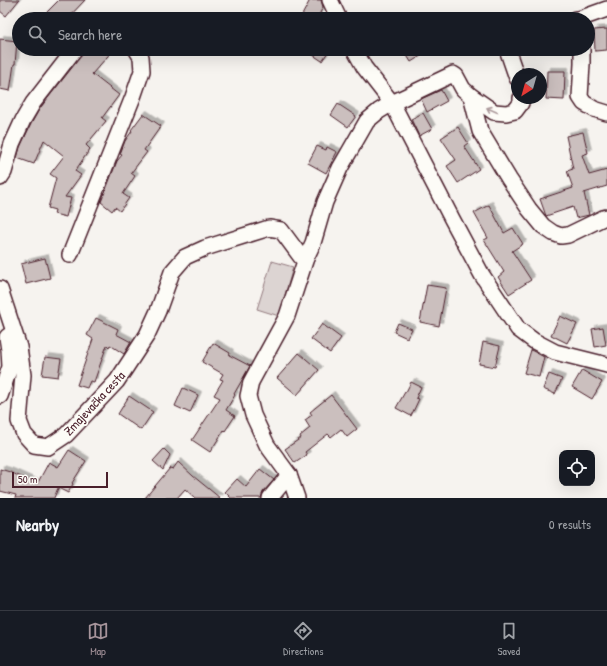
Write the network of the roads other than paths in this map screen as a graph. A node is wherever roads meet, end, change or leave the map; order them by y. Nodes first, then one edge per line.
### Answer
1 (330, 0) edge
2 (607, 9) edge
3 (336, 12) edge
4 (595, 13) edge
5 (70, 56) edge
6 (140, 56) edge
7 (358, 56) edge
8 (509, 56) edge
9 (582, 56) edge
10 (514, 68) edge
11 (471, 96) junction
12 (392, 103) junction
13 (520, 104) edge
14 (607, 113) edge
15 (0, 178) edge
16 (607, 217) edge
17 (70, 255) dead end
18 (306, 258) junction
19 (0, 289) edge
20 (13, 328) junction
21 (607, 365) edge
22 (0, 396) edge
23 (289, 475) junction
24 (270, 498) edge
25 (297, 498) edge

1 - 3 street
2 - 4 street
5 - 15 street
6 - 17 street
7 - 12 street
8 - 10 street
9 - 14 street
11 - 12 street
13 -> 11 street
11 - 16 street
12 - 18 street
12 - 21 street
18 - 20 street, Zmajevačka cesta
18 - 23 street
19 - 20 street, Zmajevačka cesta
20 - 22 street
23 - 24 street
23 - 25 street

